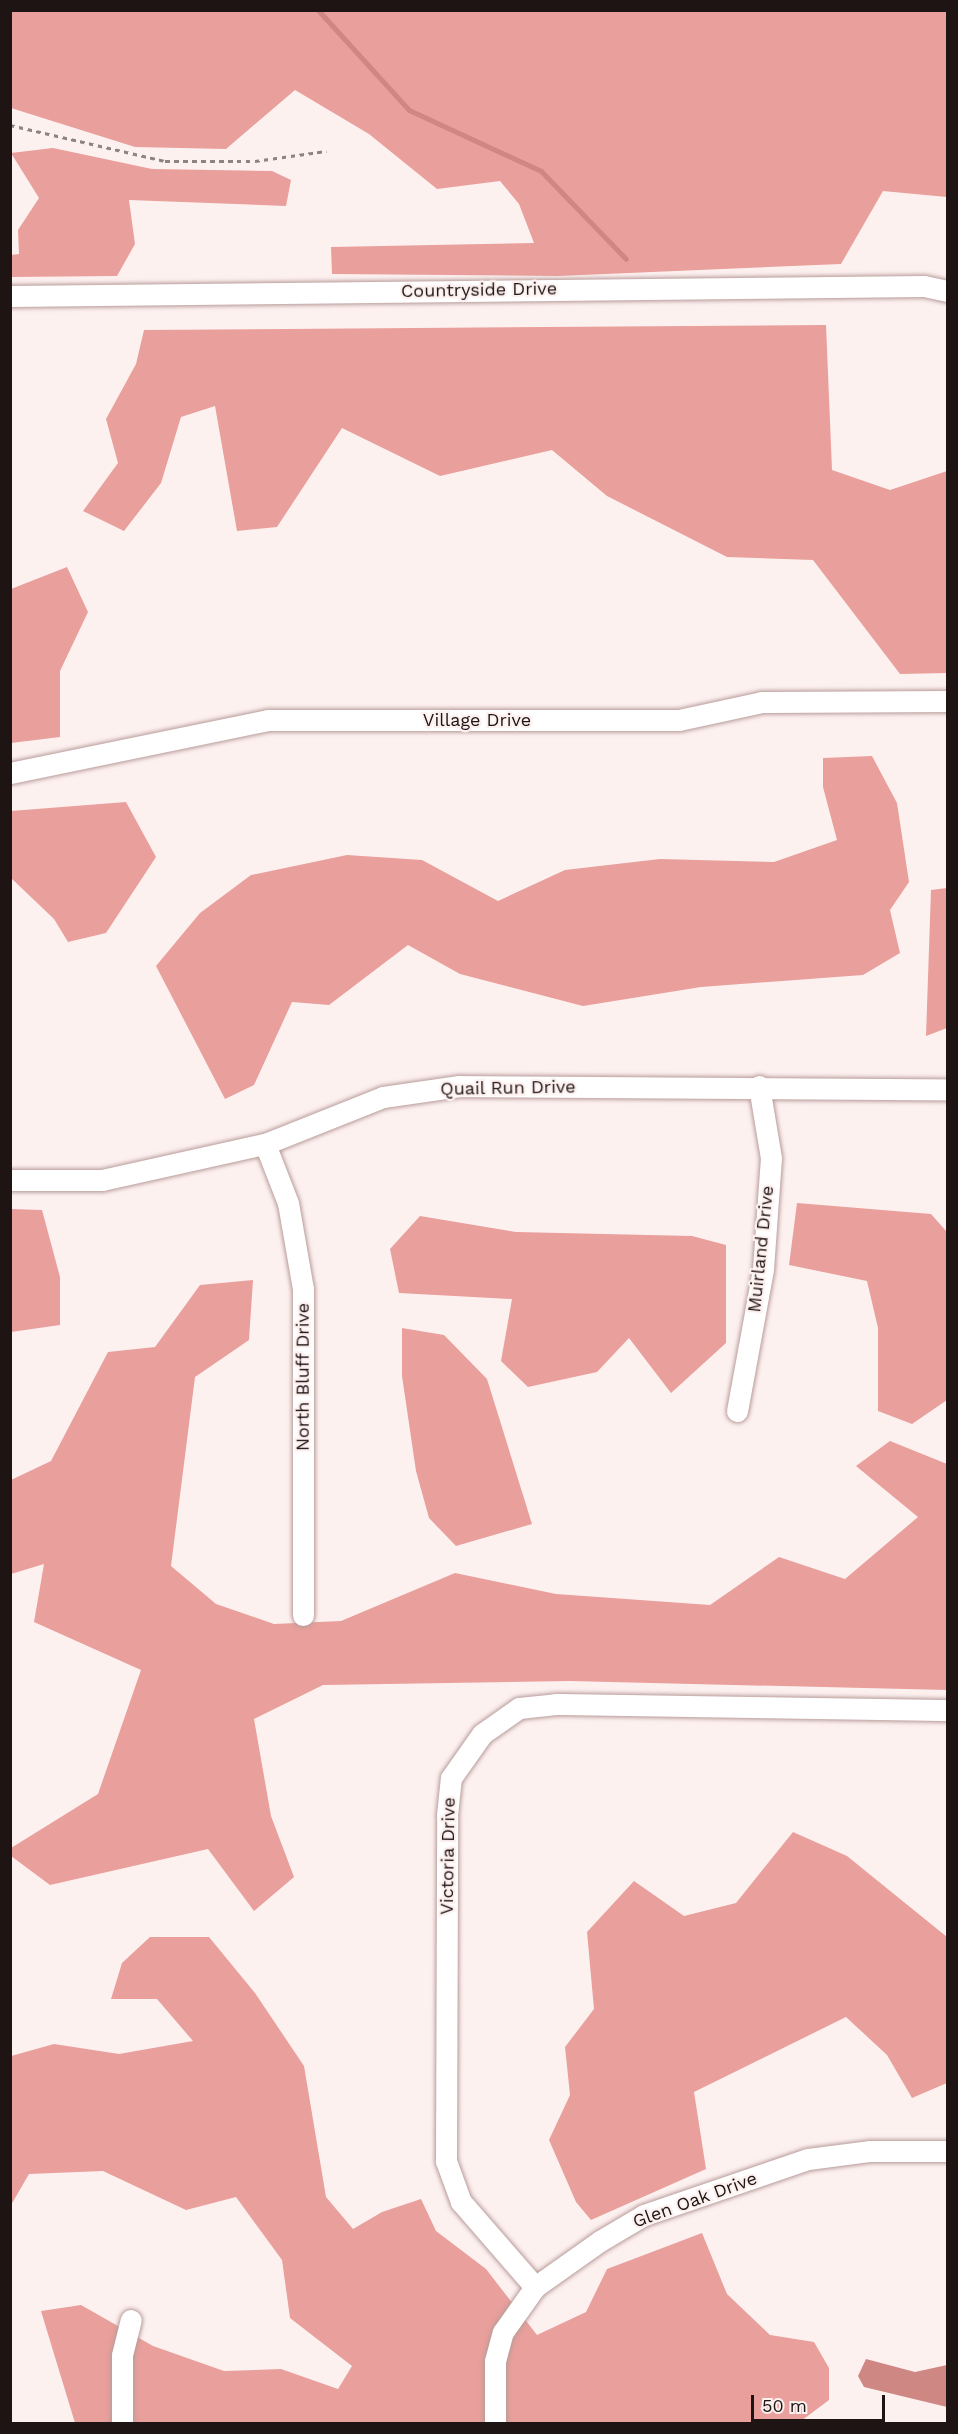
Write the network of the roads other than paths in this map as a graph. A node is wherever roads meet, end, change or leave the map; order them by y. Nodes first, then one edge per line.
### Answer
1 (948, 291) edge
2 (10, 296) edge
3 (948, 701) edge
4 (10, 772) edge
5 (759, 1086) junction
6 (948, 1089) edge
7 (265, 1144) junction
8 (10, 1180) edge
9 (737, 1411) dead end
10 (303, 1616) dead end
11 (948, 1710) edge
12 (948, 2151) edge
13 (534, 2287) junction
14 (131, 2319) dead end
15 (122, 2424) edge
16 (495, 2424) edge

1 - 2 street, Countryside Drive
3 - 4 street, Village Drive
5 - 6 street, Quail Run Drive
5 - 7 street, Quail Run Drive
5 - 9 street, Muirland Drive
7 - 8 street, Quail Run Drive
7 - 10 street, North Bluff Drive
11 - 13 street, Victoria Drive
12 - 13 street, Glen Oak Drive
13 - 16 street, Glen Oak Drive
14 - 15 street

